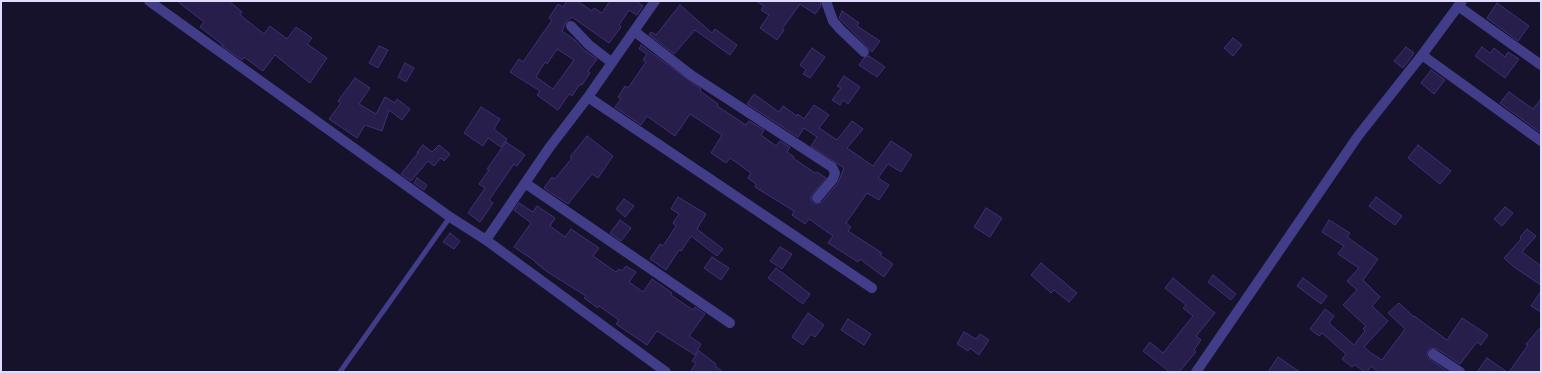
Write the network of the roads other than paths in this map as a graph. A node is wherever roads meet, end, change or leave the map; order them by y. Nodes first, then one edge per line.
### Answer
1 (149, 1) edge
2 (655, 1) edge
3 (826, 1) edge
4 (1460, 3) edge
5 (571, 26) dead end
6 (634, 31) junction
7 (864, 52) dead end
8 (1422, 55) junction
9 (611, 62) junction
10 (1541, 65) edge
11 (588, 97) junction
12 (1541, 141) edge
13 (525, 183) junction
14 (817, 198) dead end
15 (450, 217) junction
16 (486, 240) junction
17 (872, 288) dead end
18 (730, 323) dead end
19 (1433, 354) dead end
20 (340, 372) edge
21 (666, 372) edge
22 (1196, 372) edge
23 (1460, 372) edge

1 - 15 street
2 - 6 street
3 - 7 street
4 - 8 street
4 - 10 street
5 - 9 street
6 - 9 street
6 - 14 street
8 - 12 street
8 - 22 street
9 - 11 street
11 - 13 street
11 - 17 street
13 - 16 street
13 - 18 street
15 - 16 street
15 - 20 lane
16 - 21 street
19 - 23 street

